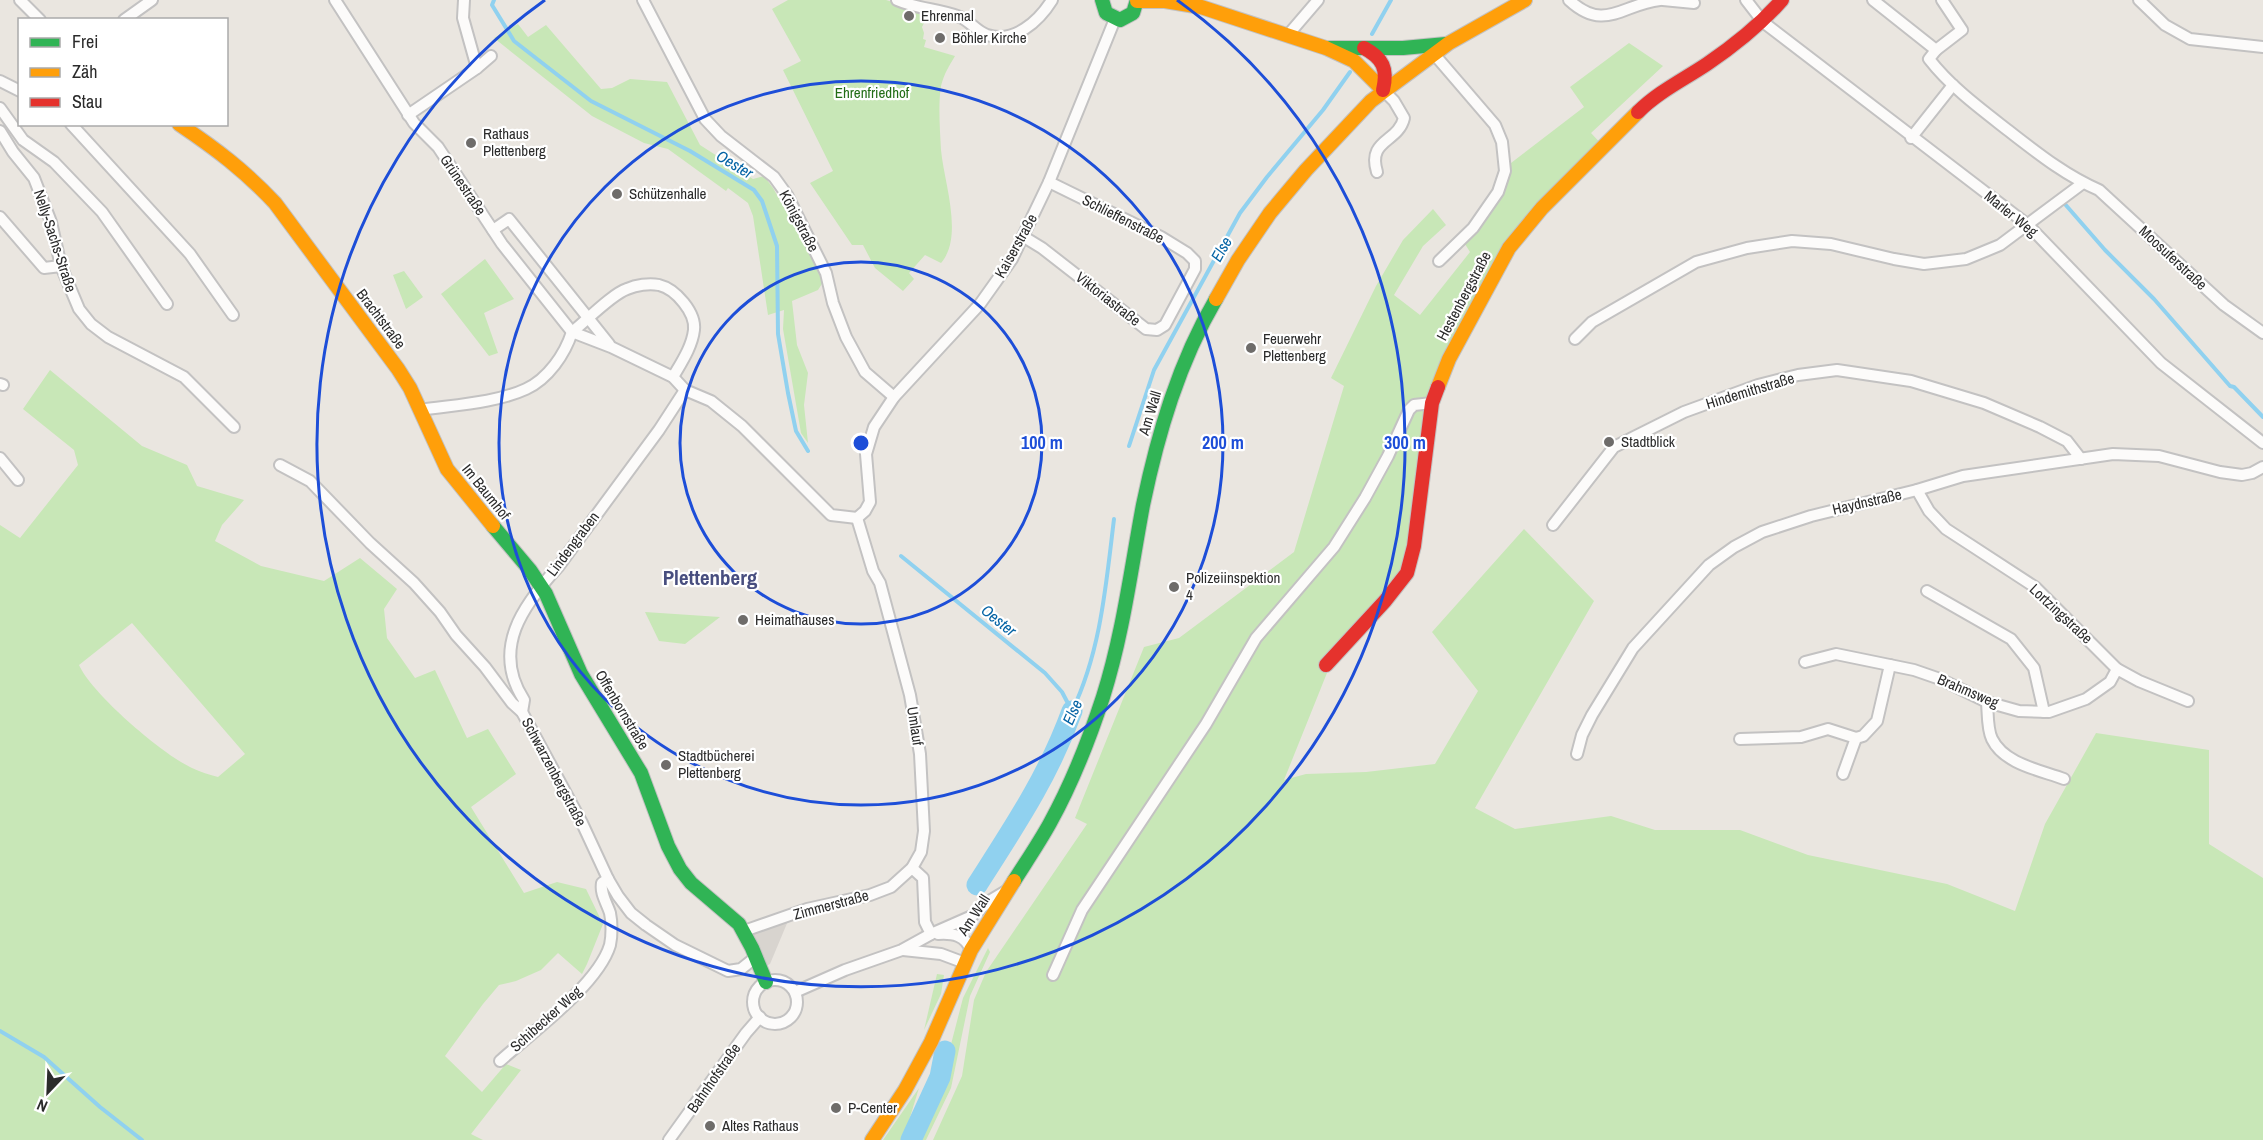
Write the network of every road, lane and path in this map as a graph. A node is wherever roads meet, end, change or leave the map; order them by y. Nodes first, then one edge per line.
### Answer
1 (20, 0) edge
2 (152, 0) edge
3 (335, 0) edge
4 (464, 0) edge
5 (643, 0) edge
6 (897, 0) edge
7 (1052, 0) edge
8 (1102, 0) edge
9 (1318, 0) edge
10 (1525, 0) edge
11 (1569, 0) edge
12 (1662, 0) edge
13 (1746, 0) edge
14 (1782, 0) edge
15 (1873, 0) edge
16 (1942, 0) edge
17 (2139, 0) edge
18 (1137, 1) edge
19 (1694, 3) dead end
20 (38, 18) edge
21 (127, 18) edge
22 (1115, 19) junction
23 (1763, 22) junction
24 (1288, 35) junction
25 (1449, 44) junction
26 (1363, 47) junction
27 (2263, 47) edge
28 (1326, 48) junction
29 (1936, 50) junction
30 (1434, 54) junction
31 (491, 56) dead end
32 (477, 68) junction
33 (0, 81) edge
34 (1953, 85) junction
35 (18, 90) edge
36 (1383, 90) junction
37 (0, 108) edge
38 (408, 116) junction
39 (73, 126) edge
40 (182, 126) edge
41 (0, 131) edge
42 (1911, 138) junction
43 (1377, 172) dead end
44 (1049, 182) junction
45 (2083, 183) junction
46 (0, 217) edge
47 (2028, 225) junction
48 (493, 230) junction
49 (1024, 237) junction
50 (1195, 261) joint
51 (1439, 261) dead end
52 (61, 266) junction
53 (167, 304) dead end
54 (233, 315) dead end
55 (587, 320) junction
56 (572, 332) junction
57 (2263, 333) edge
58 (1575, 339) dead end
59 (611, 347) junction
60 (673, 377) junction
61 (685, 390) junction
62 (894, 397) junction
63 (1432, 403) junction
64 (420, 410) junction
65 (234, 427) dead end
66 (2263, 443) edge
67 (0, 458) edge
68 (2080, 459) junction
69 (280, 465) dead end
70 (2263, 467) edge
71 (18, 480) dead end
72 (1917, 490) junction
73 (857, 518) junction
74 (1553, 525) dead end
75 (542, 585) junction
76 (1927, 591) dead end
77 (1805, 662) dead end
78 (1326, 665) dead end
79 (1890, 665) junction
80 (2117, 669) junction
81 (2188, 701) dead end
82 (1987, 702) junction
83 (522, 712) junction
84 (2044, 712) junction
85 (1856, 738) junction
86 (1740, 740) dead end
87 (1577, 754) dead end
88 (1843, 774) dead end
89 (2064, 779) dead end
90 (912, 868) junction
91 (608, 879) junction
92 (1011, 888) junction
93 (744, 931) junction
94 (931, 934) junction
95 (902, 950) junction
96 (971, 950) junction
97 (756, 957) junction
98 (965, 963) junction
99 (1053, 975) dead end
100 (766, 982) junction
101 (795, 992) junction
102 (760, 1017) junction
103 (500, 1061) dead end
104 (669, 1140) edge
105 (872, 1140) edge

1 - 20 street
2 - 21 street
3 - 38 street, Grünestraße
4 - 32 street
5 - 62 street, Königstraße
6 - 7 street
8 - 22 street
9 - 24 street
10 - 25 street, Am Wall
11 - 12 street
12 - 19 street
13 - 23 street, Marler Weg
14 - 23 street, Hestenbergstraße
15 - 29 street
16 - 29 street
17 - 27 street
18 - 22 street
18 - 24 street
22 - 44 street, Kaiserstraße
23 - 42 street, Marler Weg
23 - 63 street, Hestenbergstraße
24 - 28 street
25 - 26 street
25 - 30 street, Am Wall
26 - 28 street
26 - 36 street
28 - 36 street
29 - 34 street, Moosuferstraße
30 - 36 street, Am Wall
30 - 51 street
31 - 32 street
32 - 38 street
33 - 35 street
34 - 42 street
34 - 45 street, Moosuferstraße
36 - 43 street
36 - 92 street, Am Wall
37 - 53 street
38 - 48 street, Grünestraße
39 - 54 street
40 - 64 street, Brachtstraße
41 - 52 street, Nelly-Sachs-Straße
42 - 47 street, Marler Weg
44 - 49 street, Kaiserstraße
44 - 50 street, Schlieffenstraße
45 - 47 street
45 - 57 street, Moosuferstraße
46 - 52 street
47 - 58 street
47 - 66 street, Marler Weg
48 - 55 street
48 - 56 street, Grünestraße
49 - 50 street, Viktoriastraße
49 - 62 street, Kaiserstraße
52 - 65 street, Nelly-Sachs-Straße
55 - 56 street
55 - 59 street
55 - 60 street
56 - 59 street
56 - 64 street
59 - 60 street
60 - 61 street
61 - 73 street
61 - 75 street, Lindengraben
62 - 73 street, Kaiserstraße
63 - 78 street, Hestenbergstraße
63 - 99 street
64 - 75 street, Im Baumhof
67 - 71 street
68 - 70 street, Haydnstraße
68 - 72 street, Haydnstraße
68 - 74 street, Hindemithstraße
69 - 83 street, Schwarzenbergstraße
72 - 80 street, Lortzingstraße
72 - 87 street, Haydnstraße
73 - 90 street, Umlauf
75 - 83 street, Lindengraben
75 - 93 street, Offenbornstraße
76 - 84 street
77 - 79 street, Brahmsweg
79 - 82 street, Brahmsweg
79 - 85 street
80 - 81 street, Lortzingstraße
80 - 84 street, Brahmsweg
82 - 84 street, Brahmsweg
82 - 89 street
83 - 91 street, Schwarzenbergstraße
85 - 86 street
85 - 88 street
90 - 93 street, Zimmerstraße
90 - 94 street
91 - 97 street, Schwarzenbergstraße
91 - 103 street, Schibecker Weg
92 - 94 street, Am Wall
92 - 96 street, Am Wall
93 - 97 street, Offenbornstraße
94 - 95 street, Am Wall
94 - 96 street, Am Wall
95 - 98 street, Am Wall
95 - 101 street, Am Wall
96 - 98 street
97 - 100 street, Offenbornstraße
98 - 105 street
100 - 101 street
100 - 102 street
101 - 102 street
102 - 104 street, Bahnhofstraße

